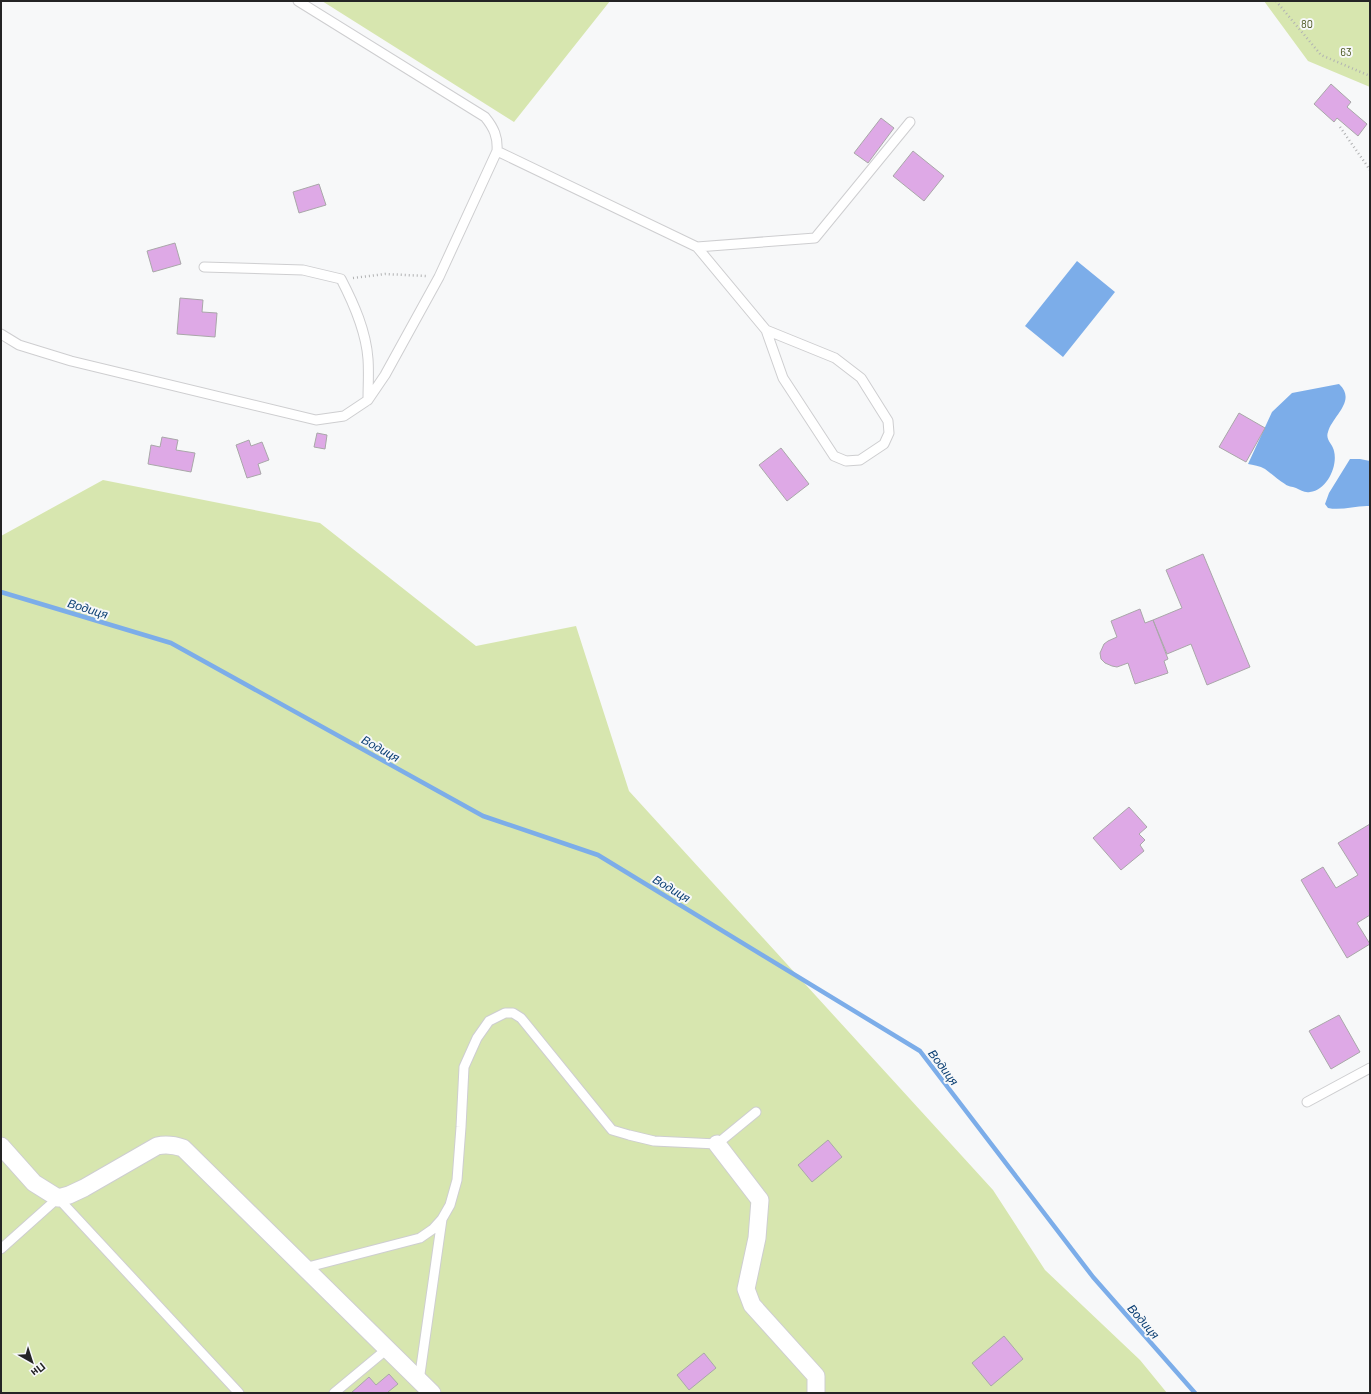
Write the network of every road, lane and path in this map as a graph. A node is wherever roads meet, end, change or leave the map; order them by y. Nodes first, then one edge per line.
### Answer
1 (298, 1) edge
2 (1276, 1) edge
3 (1370, 76) edge
4 (910, 122) dead end
5 (1340, 127) dead end
6 (497, 151) junction
7 (1370, 170) edge
8 (696, 247) junction
9 (204, 267) dead end
10 (439, 277) junction
11 (341, 279) junction
12 (766, 330) junction
13 (1, 334) edge
14 (368, 400) junction
15 (1370, 1068) edge
16 (1307, 1102) dead end
17 (756, 1112) dead end
18 (717, 1144) junction
19 (1, 1146) edge
20 (58, 1198) junction
21 (442, 1219) junction
22 (1, 1249) edge
23 (304, 1268) junction
24 (387, 1349) junction
25 (419, 1380) junction
26 (239, 1393) edge
27 (334, 1393) edge
28 (432, 1393) edge
29 (816, 1393) edge

1 - 6 lane
2 - 3 path
4 - 8 lane
5 - 7 path
6 - 8 lane
6 - 10 lane
8 - 12 lane
9 - 11 lane
10 - 11 path
10 - 14 lane
11 - 14 lane
12 - 12 lane
13 - 14 lane
15 - 16 lane
17 - 18 lane
18 - 21 lane
18 - 29 street
19 - 20 street
20 - 22 lane
20 - 23 street
20 - 26 lane
21 - 23 lane
21 - 25 lane
23 - 24 street
24 - 25 street
24 - 27 lane
25 - 28 street

